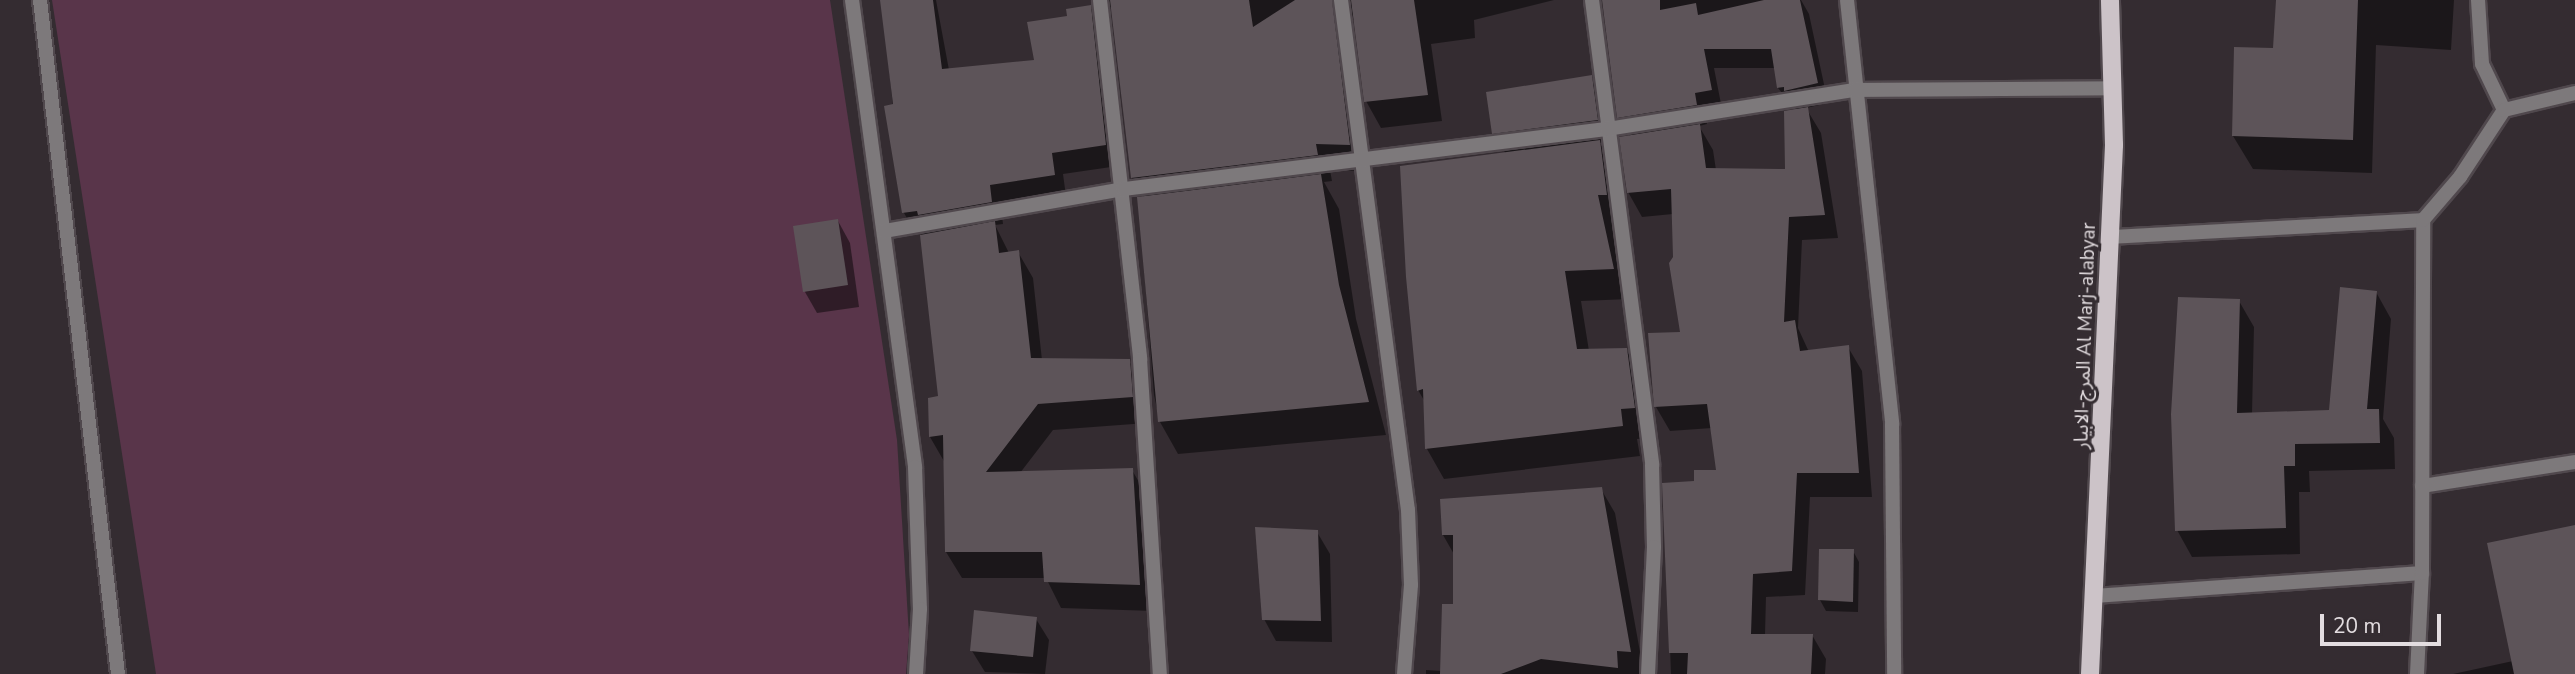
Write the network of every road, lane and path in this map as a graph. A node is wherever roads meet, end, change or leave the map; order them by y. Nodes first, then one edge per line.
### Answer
1 (40, 0) edge
2 (852, 0) edge
3 (1100, 0) edge
4 (1341, 0) edge
5 (1592, 0) edge
6 (1847, 0) edge
7 (2110, 0) edge
8 (2478, 0) edge
9 (2113, 88) junction
10 (1854, 90) junction
11 (2575, 93) edge
12 (2504, 110) junction
13 (1608, 129) junction
14 (1364, 161) junction
15 (1125, 189) junction
16 (2423, 220) junction
17 (885, 231) junction
18 (2111, 237) junction
19 (2575, 462) edge
20 (2422, 486) junction
21 (2422, 573) junction
22 (2094, 596) junction
23 (118, 674) edge
24 (916, 674) edge
25 (1160, 674) edge
26 (1404, 674) edge
27 (1648, 674) edge
28 (1894, 674) edge
29 (2090, 674) edge
30 (2417, 674) edge

1 - 23 street
2 - 17 street
3 - 15 street
4 - 14 street
5 - 13 street
6 - 10 street
7 - 9 main road, المرج-الابيار Al Marj-alabyar
8 - 12 street
9 - 10 street
9 - 18 main road, المرج-الابيار Al Marj-alabyar
10 - 13 street
10 - 28 street
11 - 12 street
12 - 16 street
13 - 14 street
13 - 27 street
14 - 15 street
14 - 26 street
15 - 17 street
15 - 25 street
16 - 18 street
16 - 20 street
17 - 24 street
18 - 22 main road, المرج-الابيار Al Marj-alabyar
19 - 20 street
20 - 21 street
21 - 22 street
21 - 30 street
22 - 29 main road, المرج-الابيار Al Marj-alabyar

